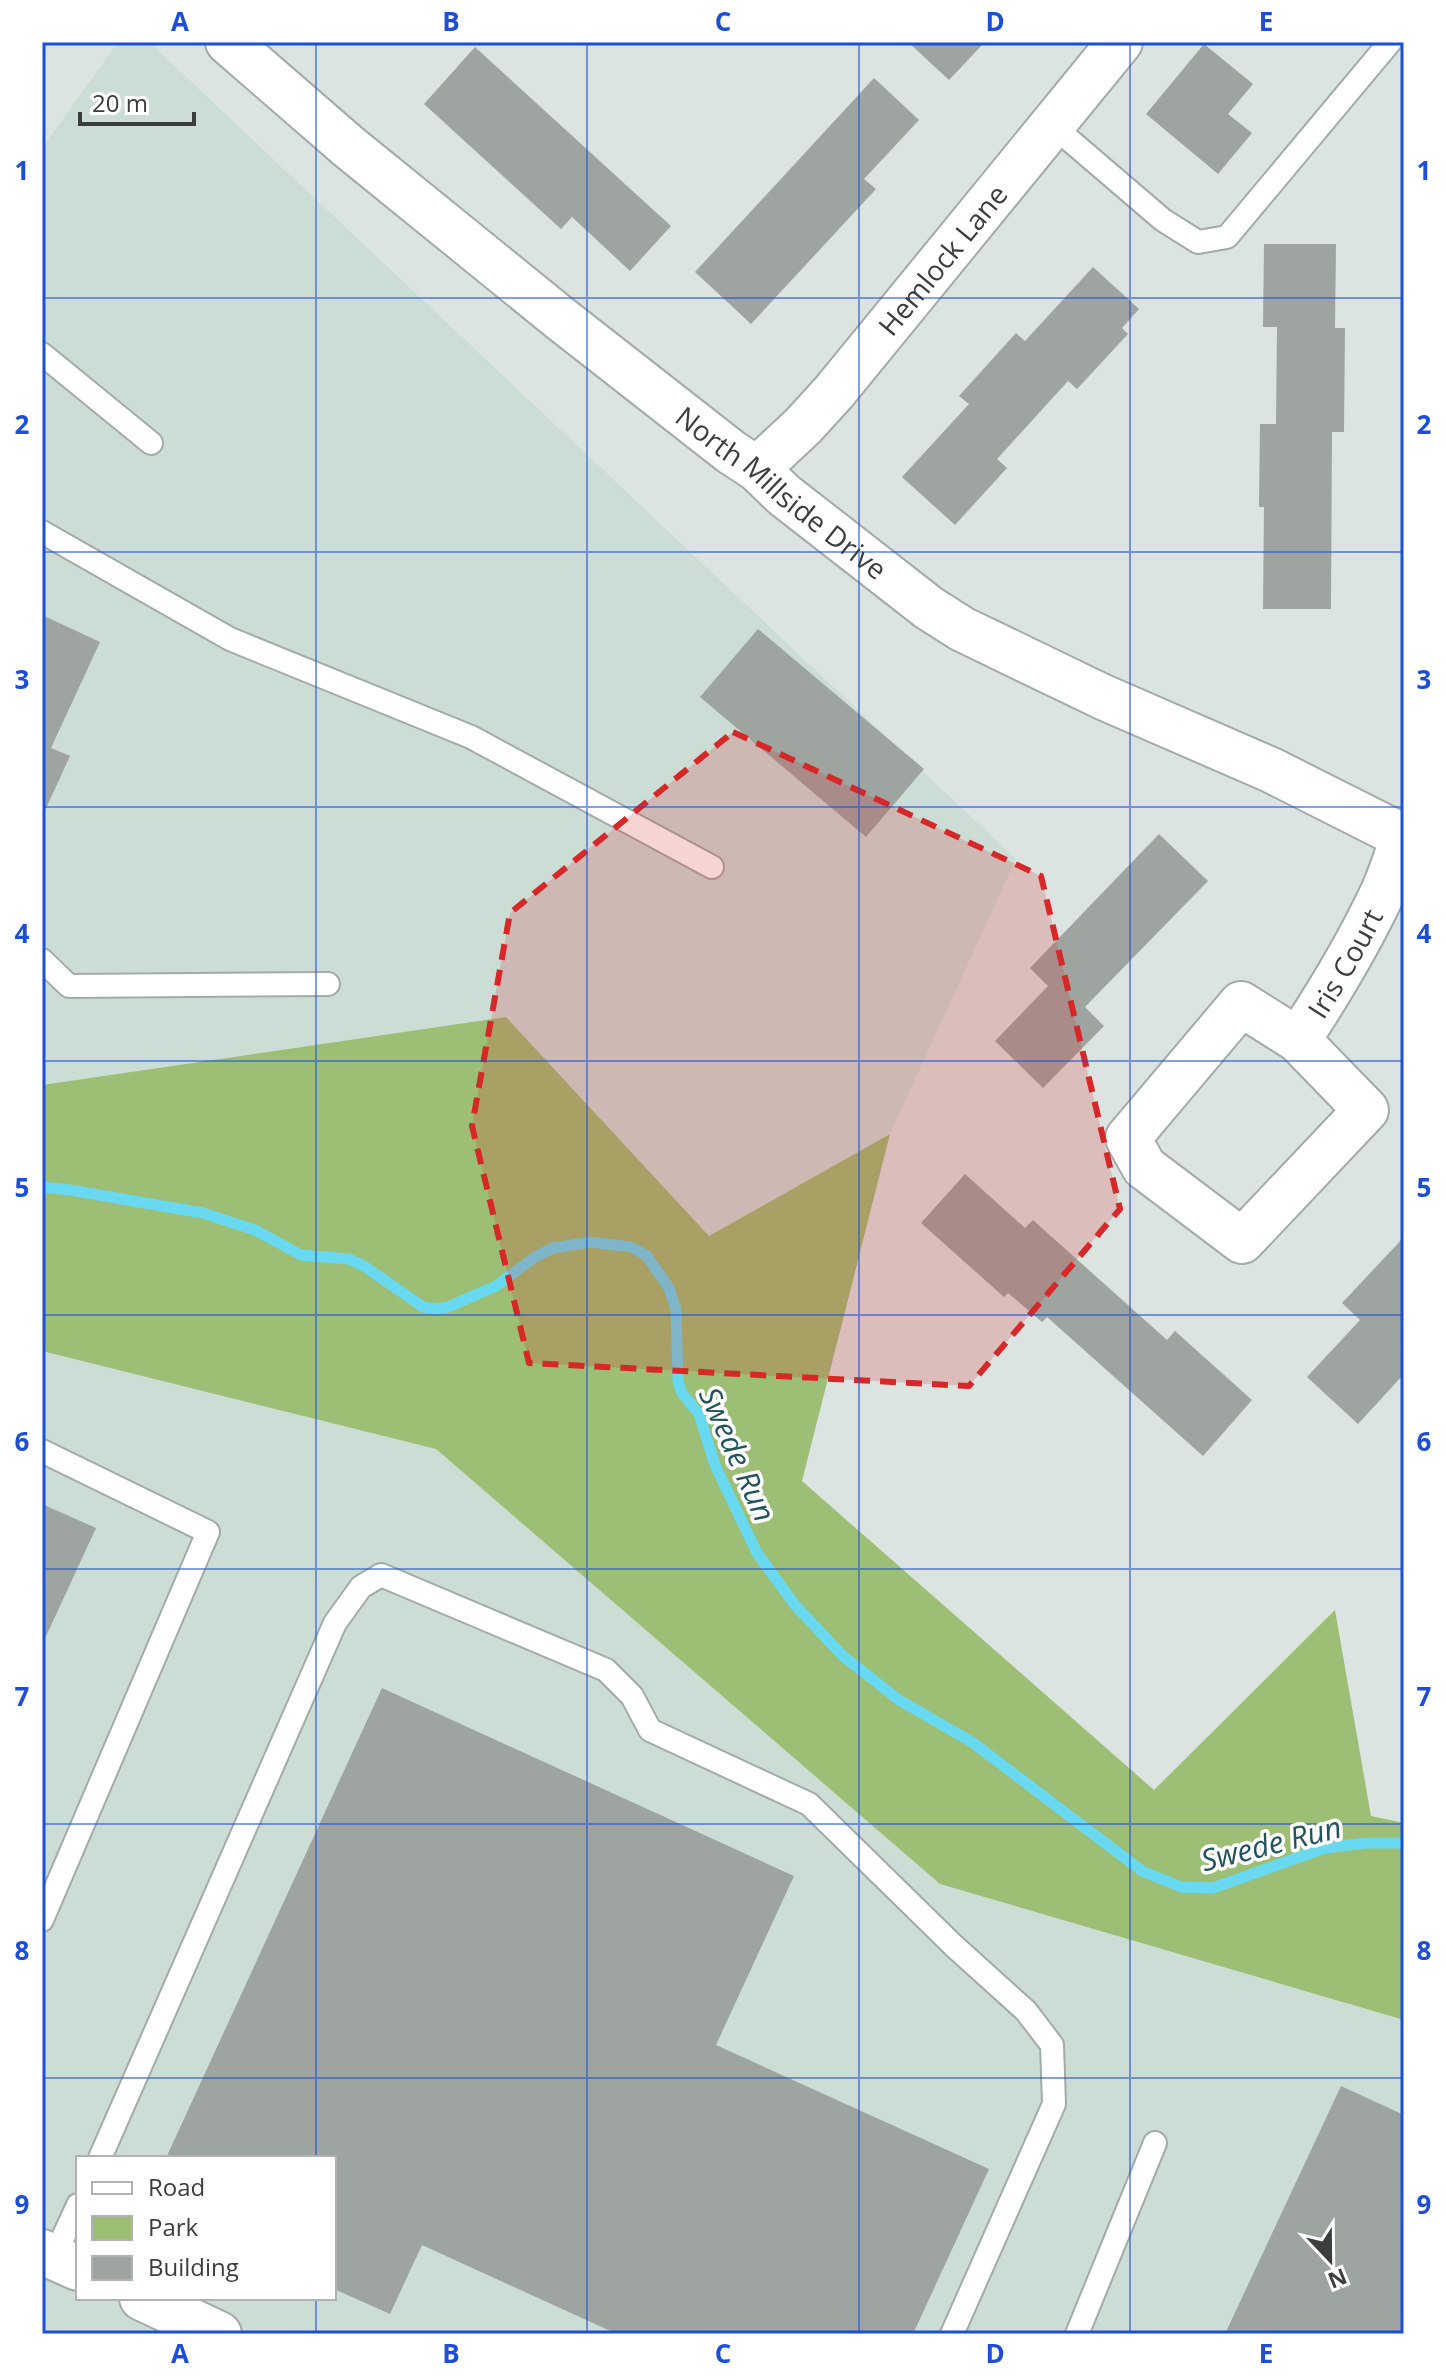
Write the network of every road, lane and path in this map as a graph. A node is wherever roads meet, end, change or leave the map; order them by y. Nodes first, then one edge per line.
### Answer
1 (228, 42) edge
2 (1120, 42) edge
3 (1390, 42) edge
4 (1052, 125) junction
5 (42, 354) edge
6 (151, 443) dead end
7 (757, 469) junction
8 (42, 532) edge
9 (1404, 836) edge
10 (712, 867) dead end
11 (42, 960) edge
12 (328, 984) dead end
13 (1298, 1040) junction
14 (42, 1451) edge
15 (42, 1920) edge
16 (1155, 2143) dead end
17 (101, 2156) edge
18 (76, 2210) edge
19 (58, 2259) edge
20 (146, 2300) edge
21 (219, 2334) edge
22 (952, 2334) edge
23 (1077, 2334) edge

1 - 7 street, North Millside Drive
2 - 4 street, Hemlock Lane
3 - 4 lane
4 - 7 street, Hemlock Lane
5 - 6 lane
7 - 9 street, North Millside Drive
8 - 10 lane
9 - 13 street, Iris Court
11 - 12 lane
13 - 13 street
14 - 15 lane
16 - 23 lane
17 - 22 lane
18 - 19 lane
20 - 21 street

